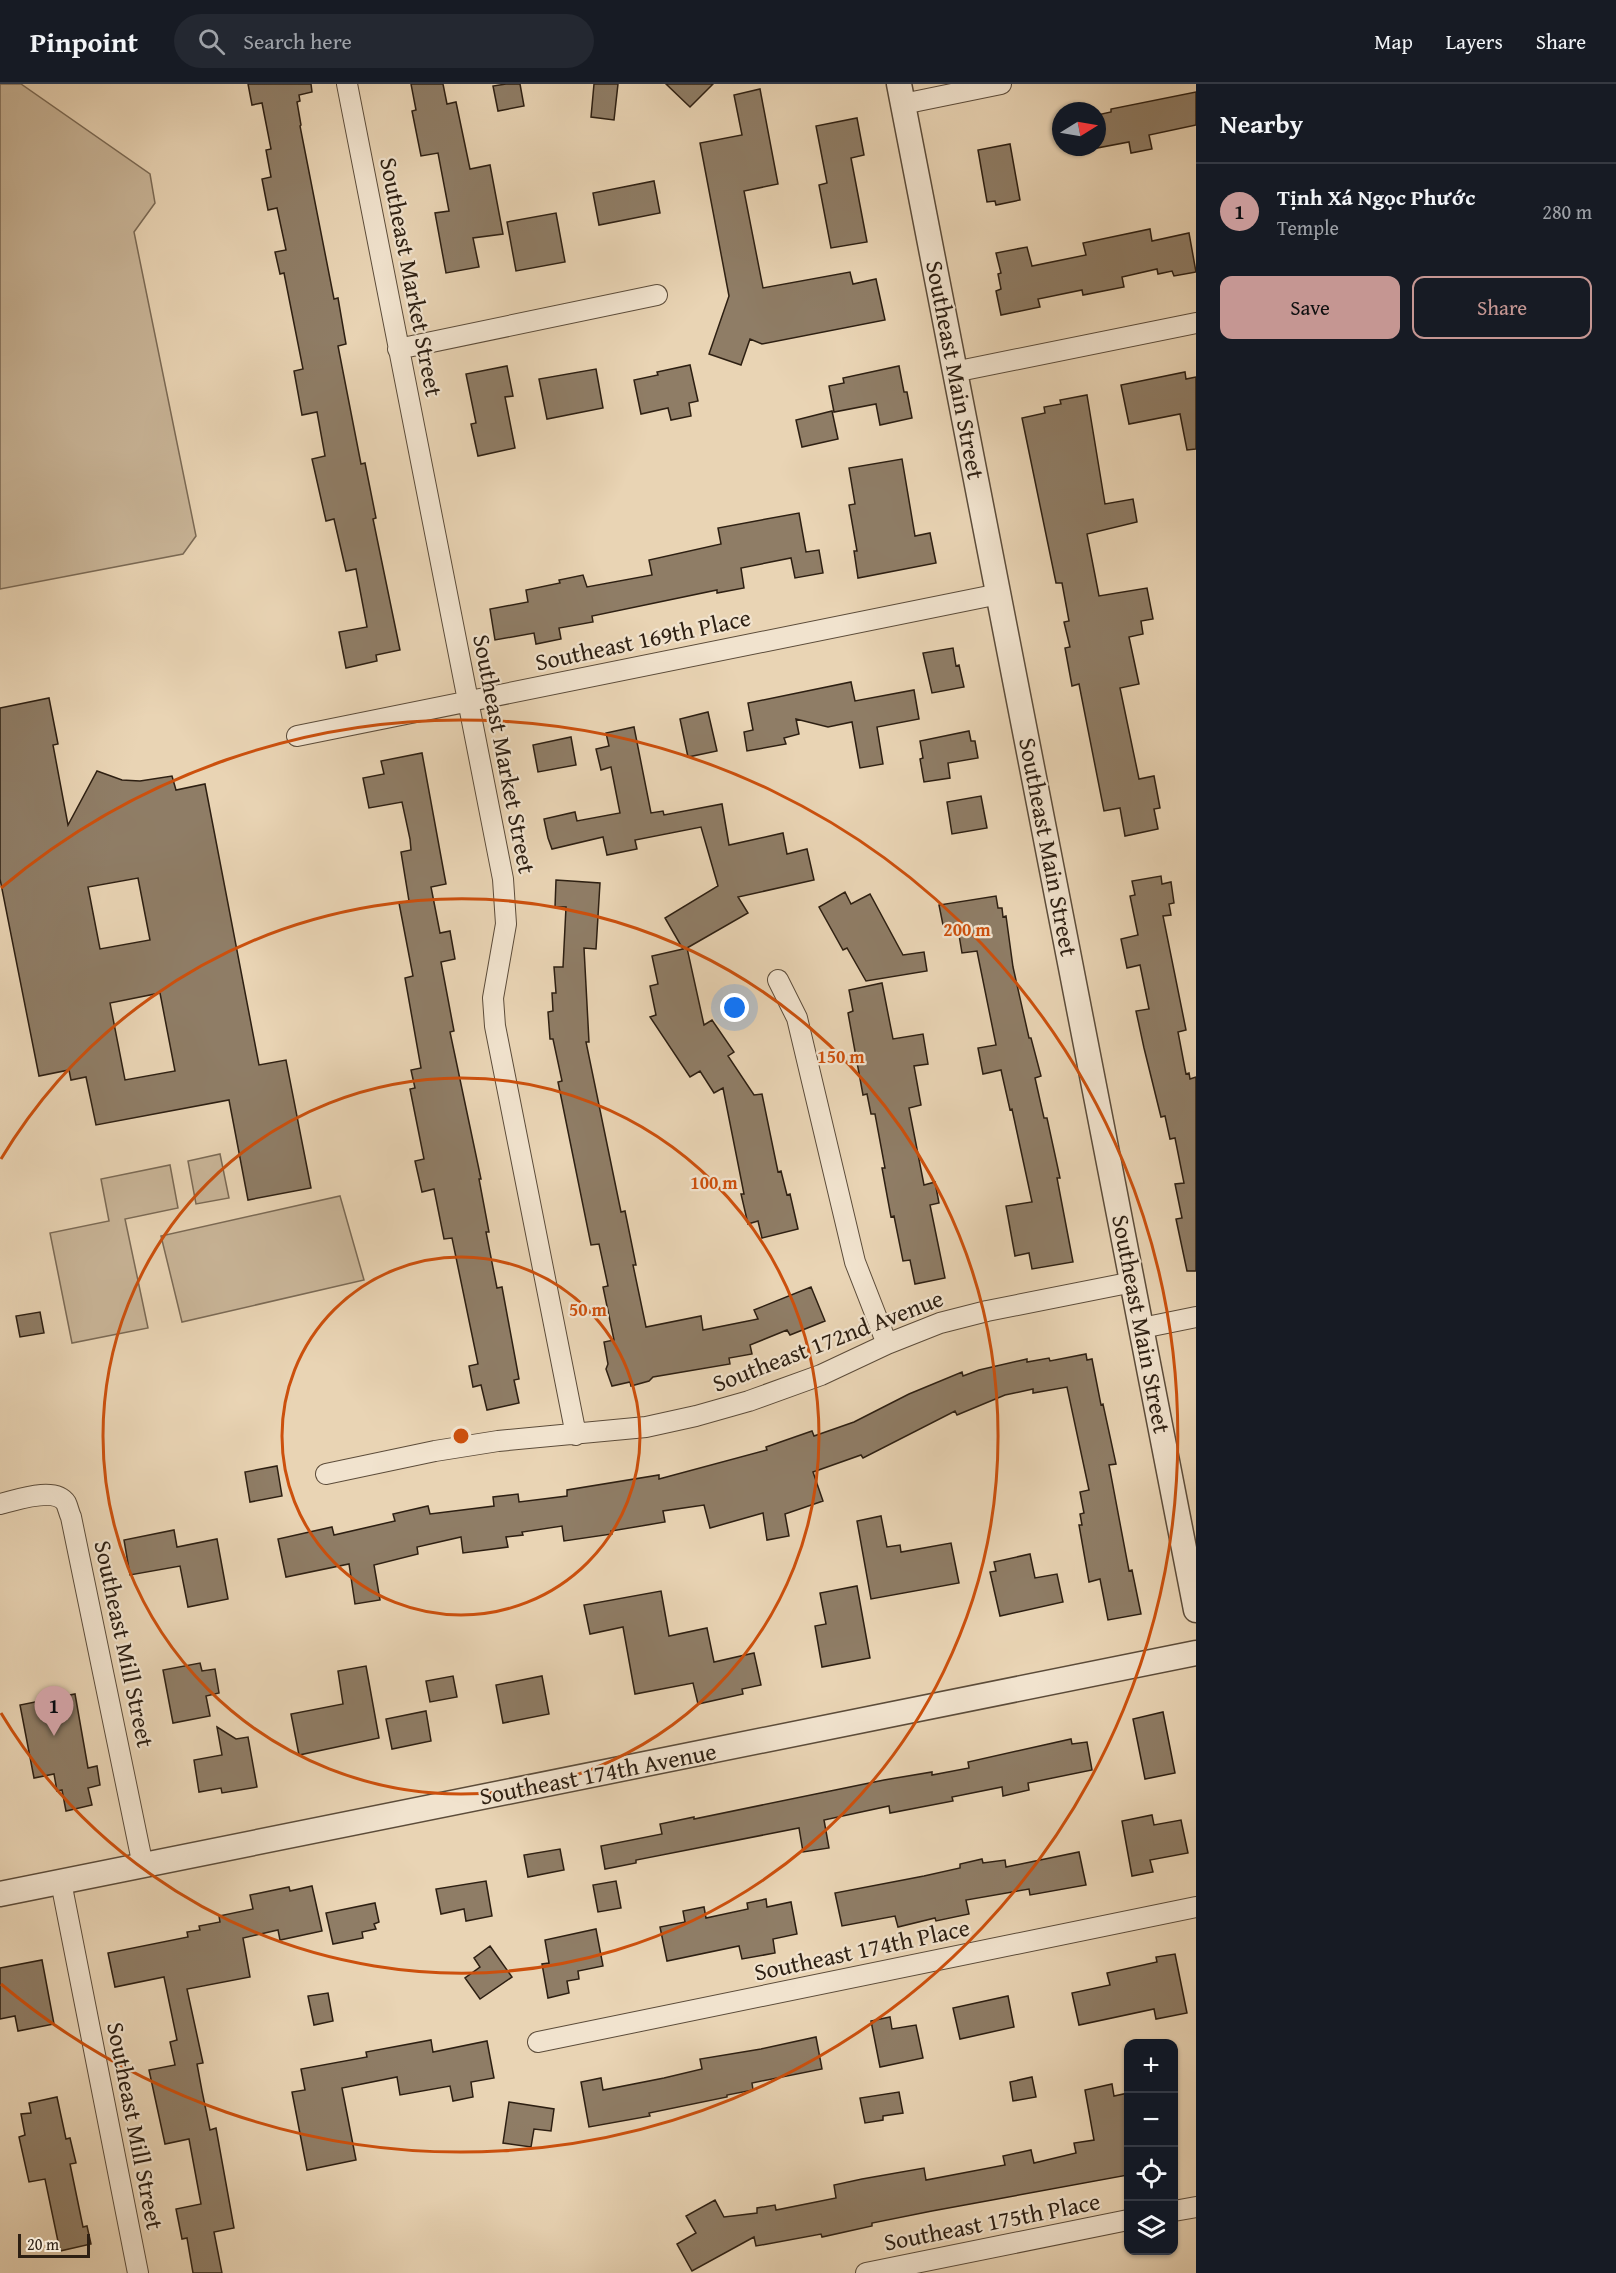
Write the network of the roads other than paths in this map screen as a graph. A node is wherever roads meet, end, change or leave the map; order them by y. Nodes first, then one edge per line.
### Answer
1 (347, 84) edge
2 (1001, 84) edge
3 (901, 94) edge
4 (657, 295) dead end
5 (1196, 323) edge
6 (398, 349) junction
7 (954, 372) junction
8 (999, 594) junction
9 (469, 702) junction
10 (297, 736) dead end
11 (778, 980) dead end
12 (1133, 1282) junction
13 (1196, 1317) edge
14 (1142, 1328) junction
15 (887, 1344) junction
16 (576, 1435) junction
17 (326, 1474) dead end
18 (0, 1504) edge
19 (1196, 1610) edge
20 (1196, 1653) edge
21 (144, 1866) junction
22 (61, 1882) junction
23 (0, 1894) edge
24 (1196, 1907) edge
25 (538, 2042) dead end
26 (1196, 2207) edge
27 (1178, 2210) edge
28 (1124, 2221) edge
29 (138, 2273) edge
30 (866, 2273) edge

1 - 6 street, Southeast Market Street
2 - 3 street
3 - 7 street, Southeast Main Street
4 - 6 street
5 - 7 street
6 - 9 street, Southeast Market Street
7 - 8 street, Southeast Main Street
8 - 9 street, Southeast 169th Place
8 - 12 street, Southeast Main Street
9 - 10 street, Southeast 169th Place
9 - 16 street, Southeast Market Street
11 - 15 street
12 - 14 street, Southeast Main Street
12 - 15 street, Southeast 172nd Avenue
13 - 14 street
14 - 19 street, Southeast Main Street
15 - 16 street, Southeast 172nd Avenue
16 - 17 street, Southeast 172nd Avenue
18 - 21 street, Southeast Mill Street
20 - 21 street, Southeast 174th Avenue
21 - 22 street, Southeast 174th Avenue
22 - 23 street, Southeast 174th Avenue
22 - 29 street, Southeast Mill Street
24 - 25 street, Southeast 174th Place
26 - 27 street
28 - 30 street, Southeast 175th Place

